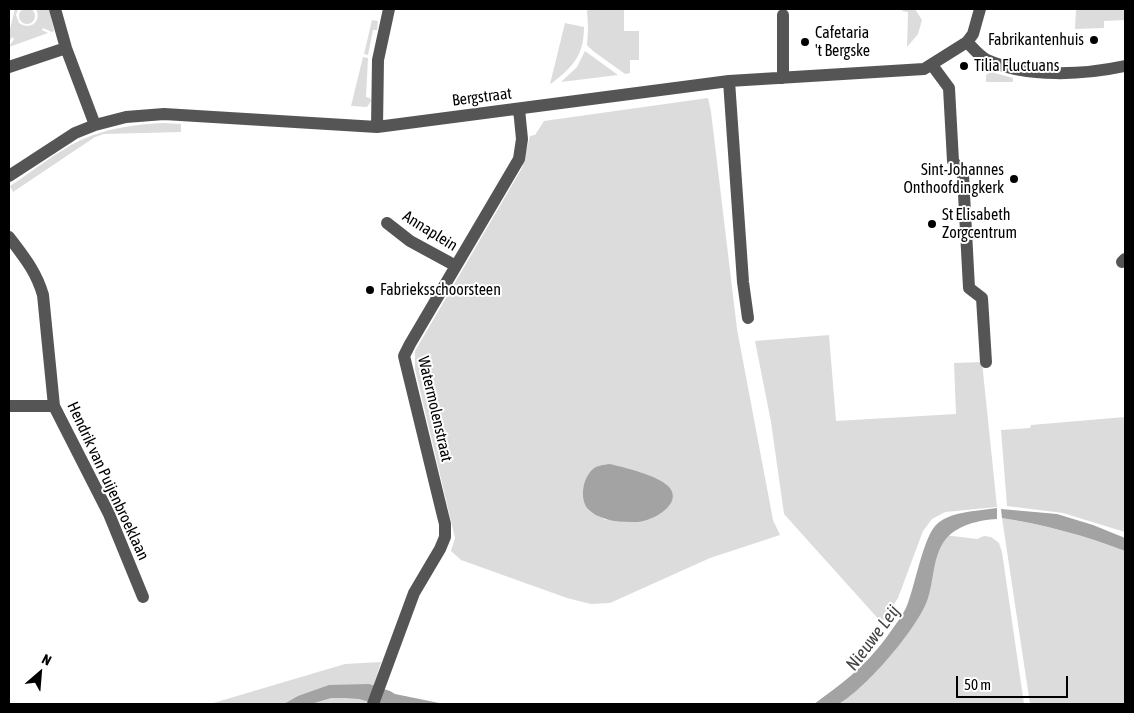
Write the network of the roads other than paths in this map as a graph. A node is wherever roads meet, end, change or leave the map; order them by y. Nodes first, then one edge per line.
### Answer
1 (55, 9) edge
2 (389, 9) edge
3 (980, 9) edge
4 (783, 12) edge
5 (967, 42) junction
6 (66, 48) junction
7 (932, 65) junction
8 (1125, 66) edge
9 (9, 67) edge
10 (783, 78) junction
11 (729, 81) junction
12 (519, 108) junction
13 (95, 125) junction
14 (377, 127) junction
15 (9, 176) edge
16 (387, 223) dead end
17 (9, 237) edge
18 (456, 266) junction
19 (748, 318) dead end
20 (986, 362) dead end
21 (9, 406) edge
22 (54, 406) junction
23 (143, 597) dead end
24 (373, 704) edge

1 - 6 street
2 - 14 street
3 - 5 street
4 - 10 street
5 - 7 street, Bergstraat
5 - 8 street
6 - 9 street
6 - 13 street
7 - 10 street, Bergstraat
7 - 20 street
10 - 11 street, Bergstraat
11 - 12 street, Bergstraat
11 - 19 street
12 - 14 street, Bergstraat
12 - 18 street, Watermolenstraat
13 - 14 street, Bergstraat
13 - 15 street, Bergstraat
16 - 18 street, Annaplein
17 - 22 street, Hendrik van Puijenbroeklaan
18 - 24 street, Watermolenstraat
21 - 22 street
22 - 23 street, Hendrik van Puijenbroeklaan

